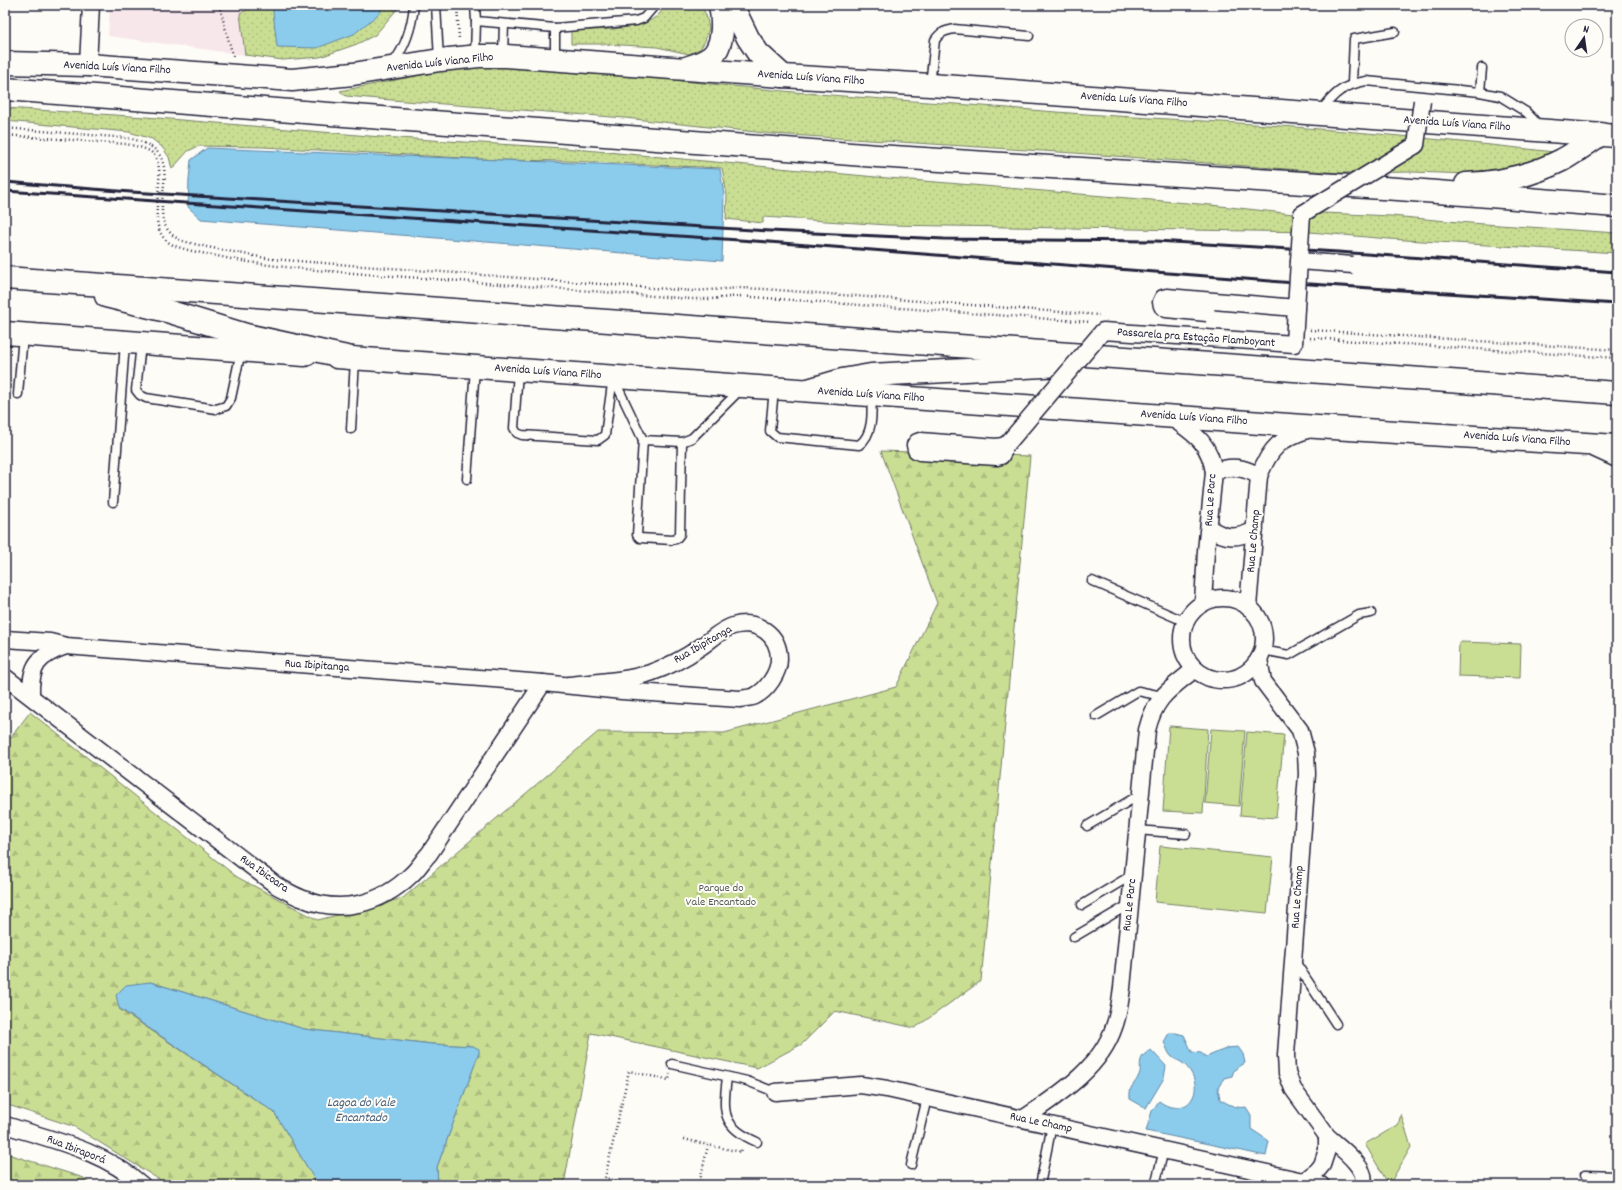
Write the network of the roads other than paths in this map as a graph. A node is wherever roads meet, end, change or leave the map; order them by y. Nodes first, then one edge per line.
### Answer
1 (91, 5) edge
2 (414, 5) edge
3 (436, 5) edge
4 (475, 5) edge
5 (655, 5) edge
6 (720, 5) edge
7 (732, 5) edge
8 (476, 21) junction
9 (504, 24) junction
10 (555, 28) junction
11 (1395, 32) dead end
12 (1029, 36) dead end
13 (475, 56) junction
14 (503, 56) junction
15 (555, 59) junction
16 (440, 60) junction
17 (5, 63) edge
18 (88, 65) junction
19 (389, 68) junction
20 (686, 68) junction
21 (1482, 68) dead end
22 (784, 76) junction
23 (1352, 83) junction
24 (930, 85) junction
25 (5, 88) edge
26 (1480, 92) junction
27 (1422, 101) dead end
28 (1319, 114) junction
29 (1541, 130) junction
30 (1609, 135) edge
31 (1398, 189) junction
32 (1617, 206) edge
33 (1299, 261) junction
34 (1353, 266) dead end
35 (5, 278) edge
36 (40, 281) junction
37 (1296, 308) junction
38 (1207, 313) dead end
39 (14, 334) edge
40 (133, 342) junction
41 (241, 350) junction
42 (356, 359) junction
43 (1168, 360) junction
44 (475, 367) junction
45 (518, 370) junction
46 (613, 377) junction
47 (743, 386) junction
48 (774, 388) junction
49 (808, 390) junction
50 (1617, 393) edge
51 (18, 394) dead end
52 (871, 395) junction
53 (1170, 416) junction
54 (1317, 427) junction
55 (351, 429) dead end
56 (643, 440) junction
57 (682, 442) junction
58 (1584, 444) junction
59 (1617, 446) edge
60 (1004, 450) dead end
61 (1617, 459) edge
62 (1214, 472) junction
63 (1259, 476) junction
64 (467, 479) dead end
65 (113, 502) dead end
66 (1209, 528) junction
67 (1255, 530) junction
68 (1092, 581) dead end
69 (1203, 603) junction
70 (1248, 607) junction
71 (1371, 614) dead end
72 (1186, 622) junction
73 (5, 639) edge
74 (66, 646) junction
75 (1261, 654) junction
76 (1195, 669) junction
77 (5, 677) edge
78 (543, 683) junction
79 (569, 685) junction
80 (31, 696) junction
81 (1162, 696) junction
82 (1096, 716) dead end
83 (1141, 794) junction
84 (1088, 826) dead end
85 (1137, 830) junction
86 (1186, 834) dead end
87 (1133, 875) junction
88 (1130, 904) junction
89 (1082, 905) dead end
90 (1074, 937) dead end
91 (1293, 958) junction
92 (1336, 1024) dead end
93 (672, 1064) road end
94 (727, 1077) junction
95 (775, 1092) joint
96 (927, 1098) junction
97 (1023, 1119) junction
98 (5, 1125) edge
99 (1052, 1125) junction
100 (1327, 1136) junction
101 (757, 1142) dead end
102 (1164, 1150) junction
103 (911, 1165) dead end
104 (1586, 1175) dead end
105 (1617, 1176) edge
106 (1304, 1181) junction
107 (142, 1185) edge
108 (1040, 1185) edge
109 (1155, 1185) edge
110 (1321, 1185) edge
111 (1361, 1185) edge

1 - 18 street
2 - 19 lane
3 - 16 lane
4 - 8 lane
5 - 10 lane
6 - 20 main road
7 - 22 main road
8 - 9 lane
8 - 13 lane
9 - 10 lane
9 - 14 lane
10 - 15 lane
11 - 23 lane
12 - 24 lane
13 - 14 main road, Avenida Luís Viana Filho
13 - 16 main road, Avenida Luís Viana Filho
14 - 15 main road, Avenida Luís Viana Filho
15 - 20 main road, Avenida Luís Viana Filho
16 - 19 main road, Avenida Luís Viana Filho
17 - 18 main road, Avenida Luís Viana Filho
18 - 19 main road, Avenida Luís Viana Filho
20 - 22 main road, Avenida Luís Viana Filho
21 - 26 lane
22 - 24 main road, Avenida Luís Viana Filho
23 - 26 lane
23 - 28 lane
24 - 28 main road, Avenida Luís Viana Filho
25 - 31 main road
26 - 29 lane
27 - 33 street, bridge
28 - 29 main road, Avenida Luís Viana Filho
29 - 30 main road, Avenida Luís Viana Filho
30 - 31 main road
31 - 32 main road
33 - 34 street, bridge
33 - 37 street, bridge
35 - 36 main road
36 - 42 main road
36 - 43 main road
37 - 38 street, bridge
37 - 60 street, Passarela pra Estação Flamboyant, bridge
39 - 40 main road, Avenida Luís Viana Filho
39 - 51 lane
40 - 41 main road, Avenida Luís Viana Filho
40 - 41 lane
40 - 65 lane
41 - 42 main road, Avenida Luís Viana Filho
42 - 44 main road, Avenida Luís Viana Filho
42 - 55 lane
43 - 49 main road
43 - 50 main road
44 - 45 main road, Avenida Luís Viana Filho
44 - 64 lane
45 - 46 main road, Avenida Luís Viana Filho
45 - 46 lane
46 - 47 main road, Avenida Luís Viana Filho
46 - 56 lane
47 - 48 main road, Avenida Luís Viana Filho
47 - 57 lane
48 - 49 main road, Avenida Luís Viana Filho
48 - 52 lane
49 - 52 main road, Avenida Luís Viana Filho
52 - 53 main road, Avenida Luís Viana Filho
53 - 54 main road, Avenida Luís Viana Filho
53 - 62 street, Rua Le Parc
54 - 58 main road, Avenida Luís Viana Filho
54 - 63 street
56 - 57 lane
56 - 57 lane
58 - 59 main road, Avenida Luís Viana Filho
58 - 61 street
62 - 63 street
62 - 66 street, Rua Le Parc
63 - 67 street, Rua Le Champ
66 - 67 street
66 - 69 street, Rua Le Parc
67 - 70 street, Rua Le Champ
68 - 72 lane
69 - 70 street
69 - 72 street
70 - 75 street
71 - 75 lane
72 - 76 street
73 - 74 street, Rua Ibipitanga
74 - 78 street, Rua Ibipitanga
74 - 80 street, Rua Ibipitanga
75 - 76 street
75 - 91 street, Rua Le Champ
76 - 81 street, Rua Le Parc
77 - 80 street, Rua Ibicoara
78 - 79 street, Rua Ibipitanga
78 - 80 street, Rua Ibicoara
79 - 79 street, Rua Ibipitanga
81 - 82 lane
81 - 83 street, Rua Le Parc
83 - 84 lane
83 - 85 street, Rua Le Parc
85 - 86 lane
85 - 87 street, Rua Le Parc
87 - 88 street, Rua Le Parc
87 - 89 lane
88 - 90 lane
88 - 97 street, Rua Le Parc
91 - 92 lane
91 - 100 street, Rua Le Champ
93 - 94 lane
94 - 95 lane
94 - 101 lane
95 - 96 street, Rua Le Champ
96 - 97 street, Rua Le Champ
96 - 103 lane
97 - 99 street, Rua Le Champ
98 - 107 street, Rua Ibiraporá
99 - 102 street, Rua Le Champ
99 - 108 lane
100 - 106 street
100 - 111 street, Rua Le Champ
102 - 106 street, Rua Le Champ
102 - 109 lane
104 - 105 lane
106 - 110 street, Rua Le Champ

